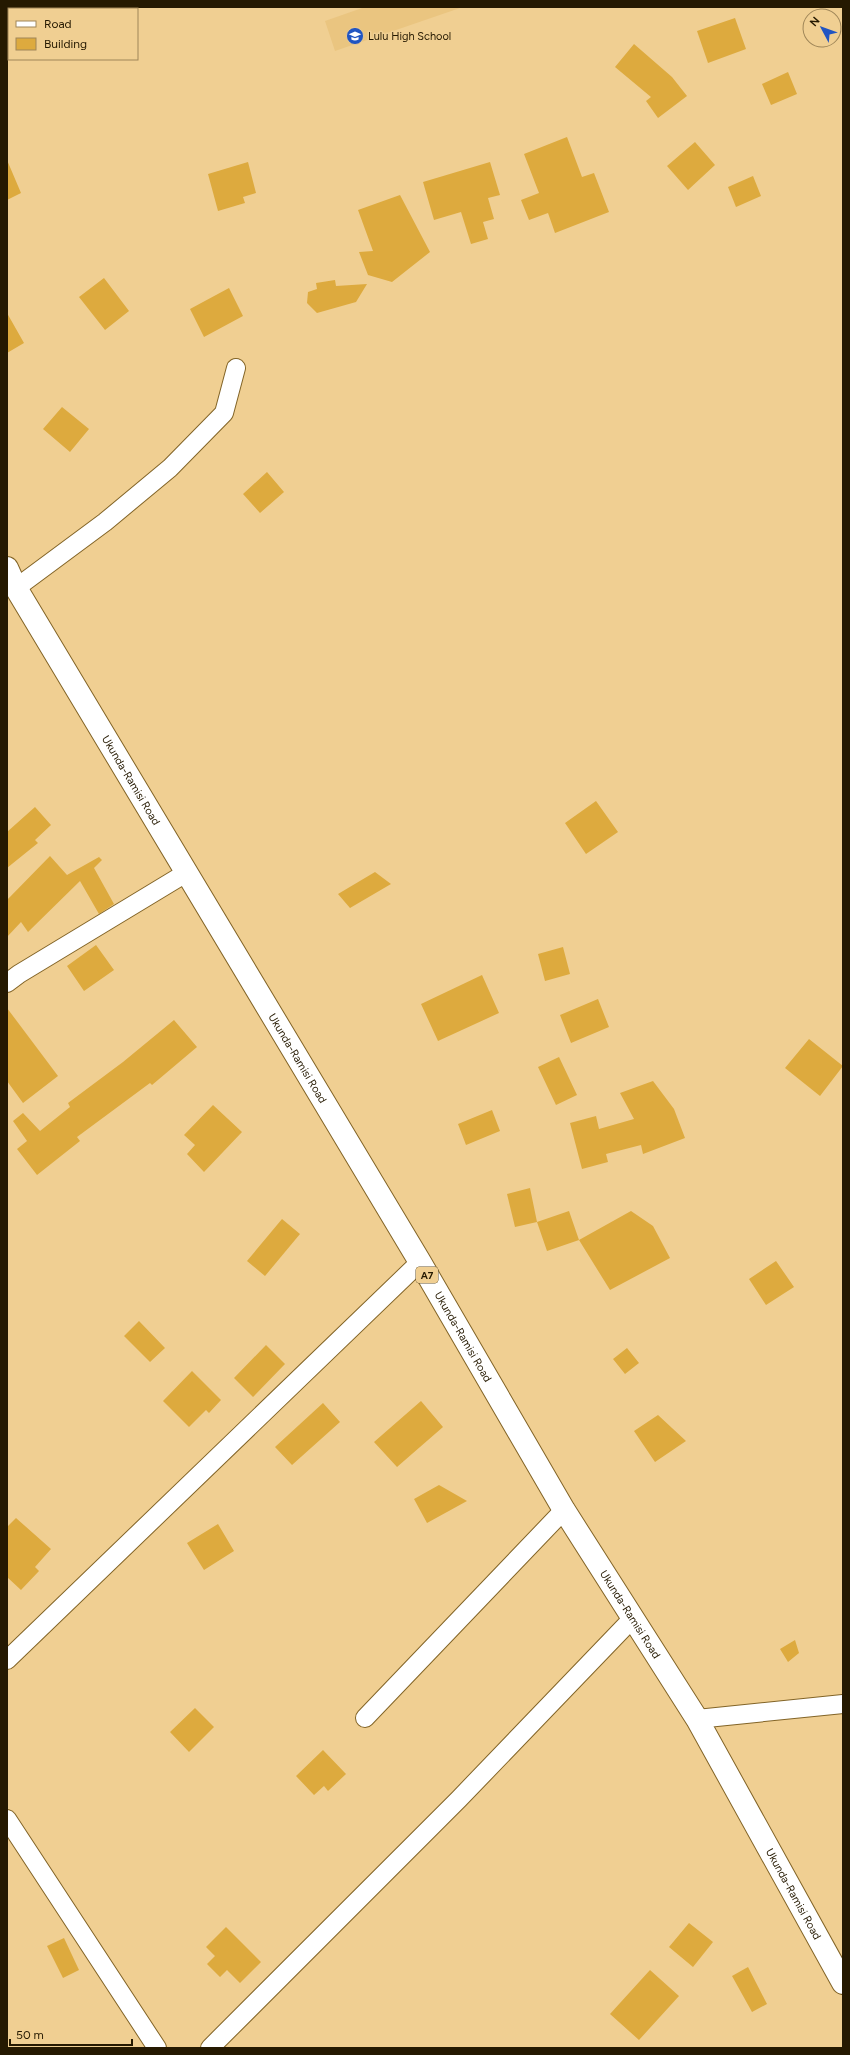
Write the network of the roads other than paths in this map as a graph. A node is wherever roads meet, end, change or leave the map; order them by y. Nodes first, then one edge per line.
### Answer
1 (236, 368) dead end
2 (7, 568) edge
3 (16, 588) junction
4 (186, 873) junction
5 (7, 984) edge
6 (420, 1262) junction
7 (564, 1510) junction
8 (632, 1619) junction
9 (7, 1660) edge
10 (843, 1704) edge
11 (365, 1718) dead end
12 (697, 1719) junction
13 (7, 1819) edge
14 (843, 1983) edge
15 (157, 2048) edge
16 (210, 2048) edge

1 - 3 street
2 - 3 highway, Ukunda-Ramisi Road / A7
3 - 4 highway, Ukunda-Ramisi Road / A7
4 - 5 street
4 - 6 highway, Ukunda-Ramisi Road / A7
6 - 7 highway, Ukunda-Ramisi Road / A7
6 - 9 street
7 - 8 highway, Ukunda-Ramisi Road / A7
7 - 11 street
8 - 12 highway, Ukunda-Ramisi Road / A7
8 - 16 street
10 - 12 street
12 - 14 highway, Ukunda-Ramisi Road / A7
13 - 15 street

